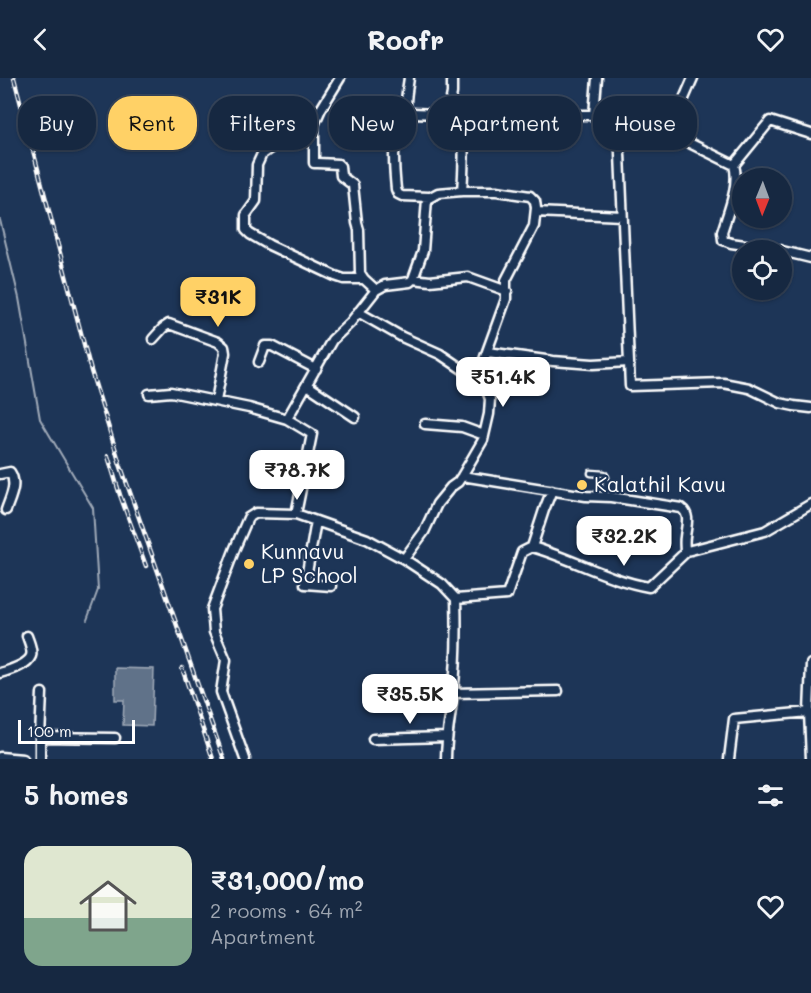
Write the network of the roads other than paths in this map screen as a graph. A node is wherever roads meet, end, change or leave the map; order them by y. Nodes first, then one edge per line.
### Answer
1 (340, 78) edge
2 (409, 78) edge
3 (452, 78) edge
4 (597, 78) edge
5 (693, 78) edge
6 (407, 96) edge
7 (451, 96) edge
8 (596, 96) edge
9 (685, 96) edge
10 (317, 118) edge
11 (811, 134) edge
12 (697, 147) edge
13 (268, 150) edge
14 (314, 150) edge
15 (394, 150) edge
16 (464, 150) edge
17 (620, 150) edge
18 (734, 165) junction
19 (462, 191) junction
20 (429, 197) junction
21 (536, 212) junction
22 (622, 216) junction
23 (732, 243) edge
24 (792, 254) edge
25 (811, 258) edge
26 (364, 279) junction
27 (412, 279) junction
28 (376, 290) junction
29 (507, 291) junction
30 (358, 312) junction
31 (153, 339) dead end
32 (488, 352) junction
33 (260, 362) dead end
34 (629, 362) junction
35 (316, 369) junction
36 (477, 379) junction
37 (307, 385) junction
38 (150, 394) dead end
39 (216, 401) junction
40 (811, 408) edge
41 (355, 417) dead end
42 (287, 419) junction
43 (425, 424) dead end
44 (484, 435) junction
45 (591, 473) dead end
46 (0, 474) edge
47 (462, 476) junction
48 (552, 490) junction
49 (605, 497) junction
50 (811, 504) edge
51 (6, 510) dead end
52 (296, 514) junction
53 (316, 521) junction
54 (532, 546) junction
55 (685, 553) junction
56 (404, 559) junction
57 (331, 586) dead end
58 (456, 598) junction
59 (27, 636) dead end
60 (811, 664) edge
61 (0, 673) edge
62 (558, 691) dead end
63 (42, 693) dead end
64 (453, 693) junction
65 (809, 712) junction
66 (40, 737) junction
67 (447, 737) junction
68 (115, 738) dead end
69 (373, 739) dead end
70 (0, 757) edge
71 (23, 759) edge
72 (40, 759) edge
73 (245, 759) edge
74 (446, 759) edge
75 (729, 759) edge
76 (811, 759) edge

1 - 10 street
2 - 6 street
3 - 7 street
4 - 8 street
5 - 9 street
11 - 18 street
12 - 18 street
13 - 26 street
14 - 26 street
15 - 20 street
16 - 19 street
17 - 22 street
18 - 23 street
19 - 20 street
19 - 21 street
20 - 27 street
21 - 22 street
21 - 29 street
22 - 34 street
24 - 25 street
26 - 28 street
27 - 28 street
27 - 29 street
28 - 30 street
29 - 32 street
30 - 35 street
30 - 36 street
31 - 39 street
32 - 34 street
32 - 36 street
33 - 35 street
34 - 40 street
35 - 37 street
36 - 44 street
37 - 41 street
37 - 42 street
38 - 39 street
39 - 42 street
42 - 52 street
43 - 44 street
44 - 47 street
45 - 49 lane
46 - 51 street
47 - 48 street
47 - 56 street
48 - 49 street
48 - 54 street
49 - 55 street
50 - 55 street
52 - 53 street
52 - 73 street
53 - 56 street
53 - 57 street
54 - 55 street
54 - 58 street
56 - 58 street
58 - 64 street
59 - 61 street
60 - 65 street
62 - 64 street
63 - 66 street
64 - 67 street
65 - 75 street
65 - 76 street
66 - 68 street
66 - 72 street
67 - 69 street
67 - 74 street
70 - 71 street

